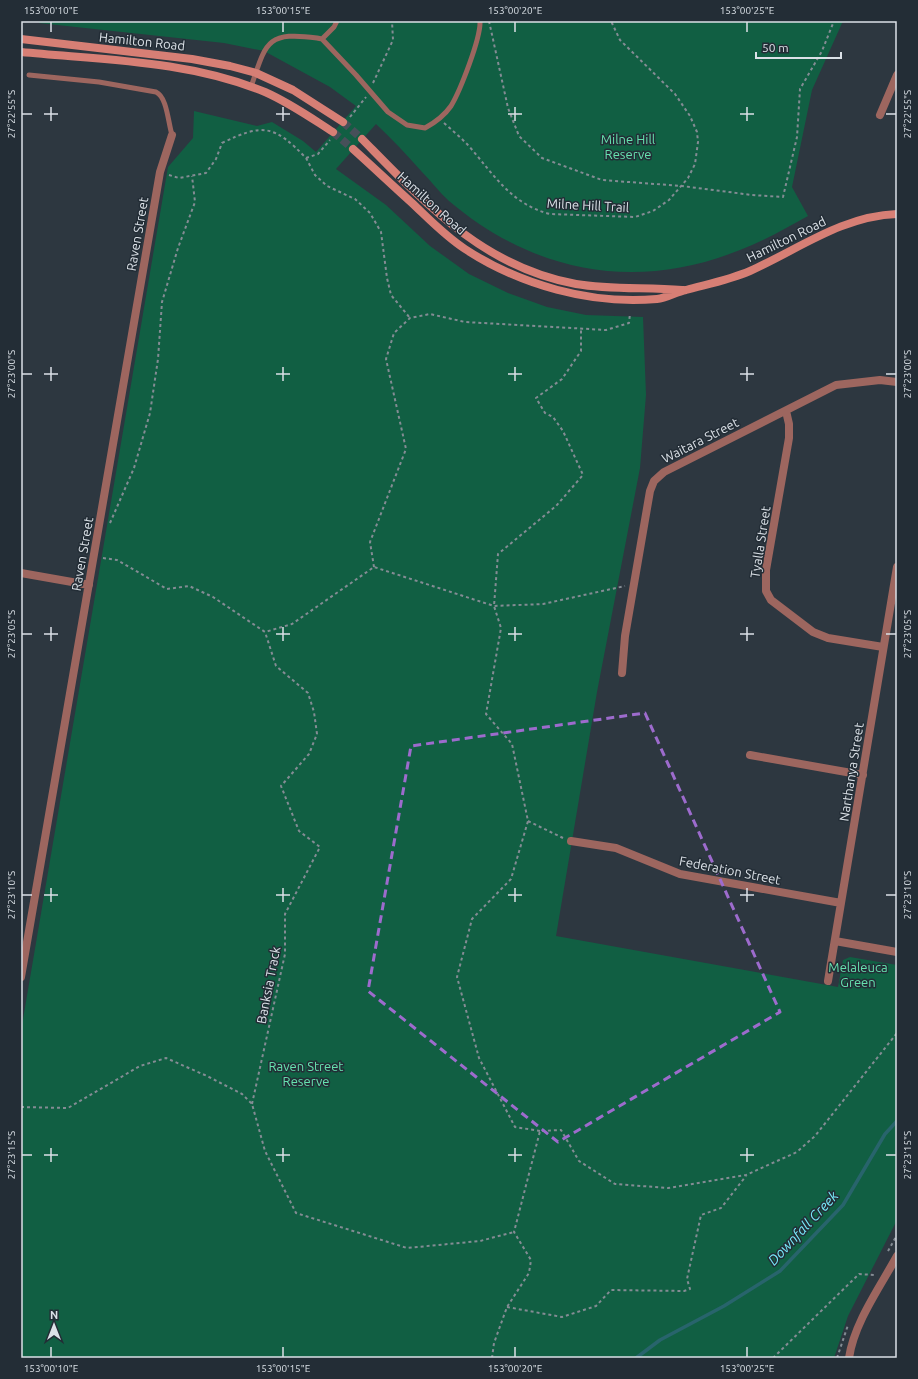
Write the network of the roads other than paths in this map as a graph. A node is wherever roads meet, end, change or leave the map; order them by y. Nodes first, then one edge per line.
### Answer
1 (337, 21) edge
2 (480, 21) edge
3 (21, 39) edge
4 (322, 40) junction
5 (21, 52) edge
6 (256, 73) junction
7 (29, 75) dead end
8 (897, 75) edge
9 (251, 87) junction
10 (880, 115) dead end
11 (343, 122) tunnel mouth
12 (333, 132) tunnel mouth
13 (172, 135) joint
14 (362, 139) tunnel mouth
15 (353, 149) tunnel mouth
16 (897, 214) edge
17 (685, 290) junction
18 (897, 382) edge
19 (786, 411) junction
20 (897, 567) edge
21 (21, 573) edge
22 (89, 585) junction
23 (883, 647) junction
24 (622, 673) dead end
25 (750, 755) dead end
26 (863, 774) junction
27 (571, 841) road end
28 (841, 903) junction
29 (835, 941) junction
30 (897, 952) edge
31 (21, 977) edge
32 (828, 981) dead end
33 (897, 1256) edge
34 (849, 1358) edge

1 - 4 lane
2 - 4 lane
3 - 6 main road, Hamilton Road
4 - 6 lane
5 - 9 main road, Hamilton Road
6 - 9 lane
6 - 11 main road, Hamilton Road
7 - 13 lane
8 - 10 street
9 - 12 main road, Hamilton Road
13 - 22 street, Raven Street
14 - 17 main road, Hamilton Road
15 - 17 main road, Hamilton Road
16 - 17 main road, Hamilton Road
18 - 19 street, Waitara Street
19 - 23 street, Tyalla Street
19 - 24 street, Waitara Street
20 - 23 street, Narthanya Street
21 - 22 street
22 - 31 street, Raven Street
23 - 26 street, Narthanya Street
25 - 26 street
26 - 28 street, Narthanya Street
27 - 28 street, Federation Street
28 - 29 street, Narthanya Street
29 - 30 street
29 - 32 street, Narthanya Street
33 - 34 street

